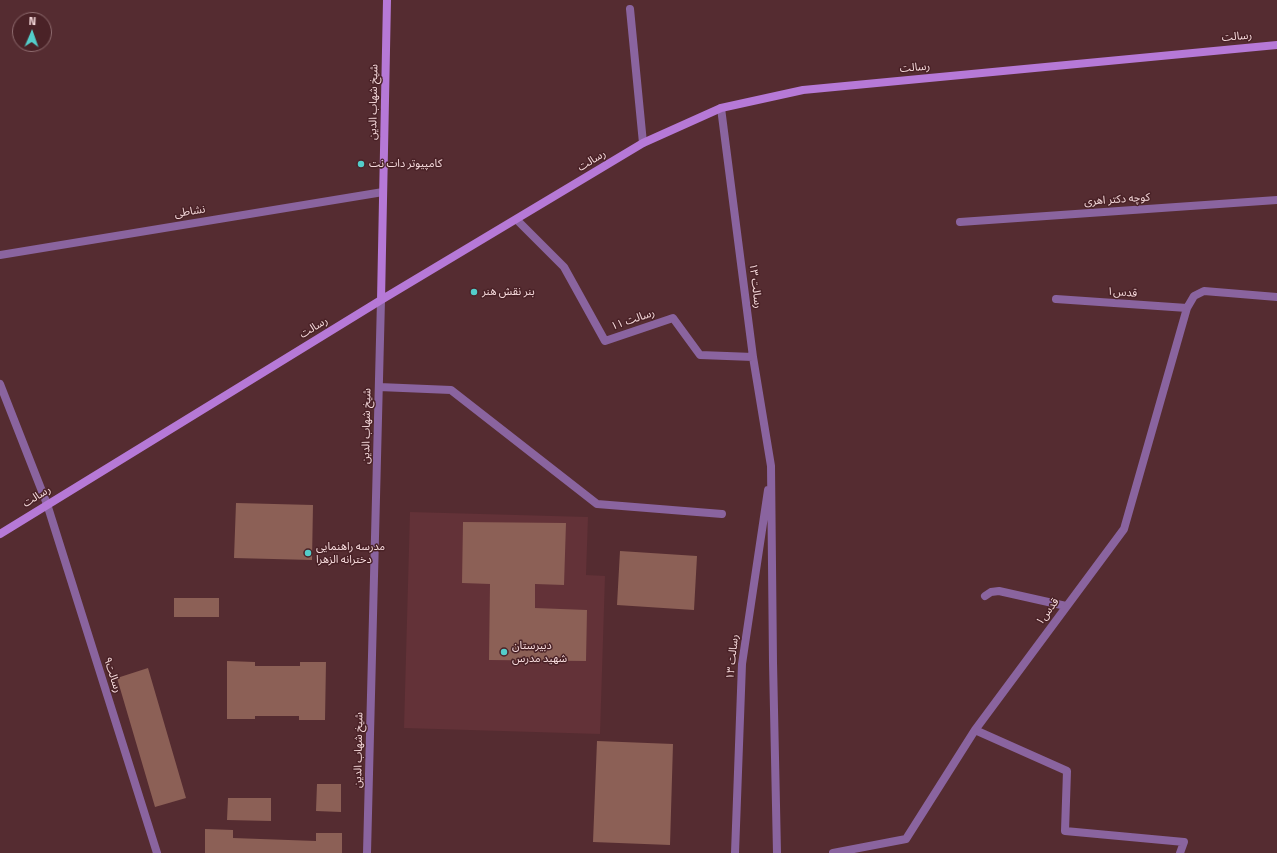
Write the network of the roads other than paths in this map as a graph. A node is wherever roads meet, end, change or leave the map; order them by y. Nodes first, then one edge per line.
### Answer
1 (387, 0) edge
2 (630, 9) dead end
3 (1277, 45) edge
4 (721, 108) junction
5 (643, 143) junction
6 (383, 192) junction
7 (1277, 200) edge
8 (517, 220) junction
9 (960, 222) dead end
10 (0, 254) edge
11 (1277, 297) edge
12 (1056, 299) dead end
13 (381, 300) junction
14 (1187, 308) junction
15 (753, 357) junction
16 (0, 384) edge
17 (379, 387) junction
18 (772, 466) junction
19 (47, 504) junction
20 (722, 514) dead end
21 (0, 534) edge
22 (985, 596) dead end
23 (1066, 606) junction
24 (975, 730) junction
25 (157, 853) edge
26 (367, 853) edge
27 (735, 853) edge
28 (777, 853) edge
29 (833, 853) edge
30 (1180, 853) edge

1 - 6 main road, شیخ شهاب الدین
2 - 5 street
3 - 4 main road, رسالت
4 - 5 main road, رسالت
4 - 15 street, رسالت ۱۳
5 - 8 main road, رسالت
6 - 10 street, نشاطی
6 - 13 main road, شیخ شهاب الدین
7 - 9 street, کوچه دکتر اهری
8 - 13 main road, رسالت
8 - 15 street, رسالت ۱۱
11 - 14 street, قدس۱
12 - 14 street, قدس۱
13 - 17 street, شیخ شهاب الدین
13 - 19 main road, رسالت
14 - 23 street, قدس۱
15 - 18 street, رسالت ۱۳
16 - 19 street, رسالت۹
17 - 20 street
17 - 26 street, شیخ شهاب الدین
18 - 27 street, رسالت ۱۳
18 - 28 street, رسالت ۱۳
19 - 21 main road, رسالت
19 - 25 street, رسالت۹
22 - 23 street
23 - 24 street, قدس۱
24 - 29 street, قدس۱
24 - 30 street

